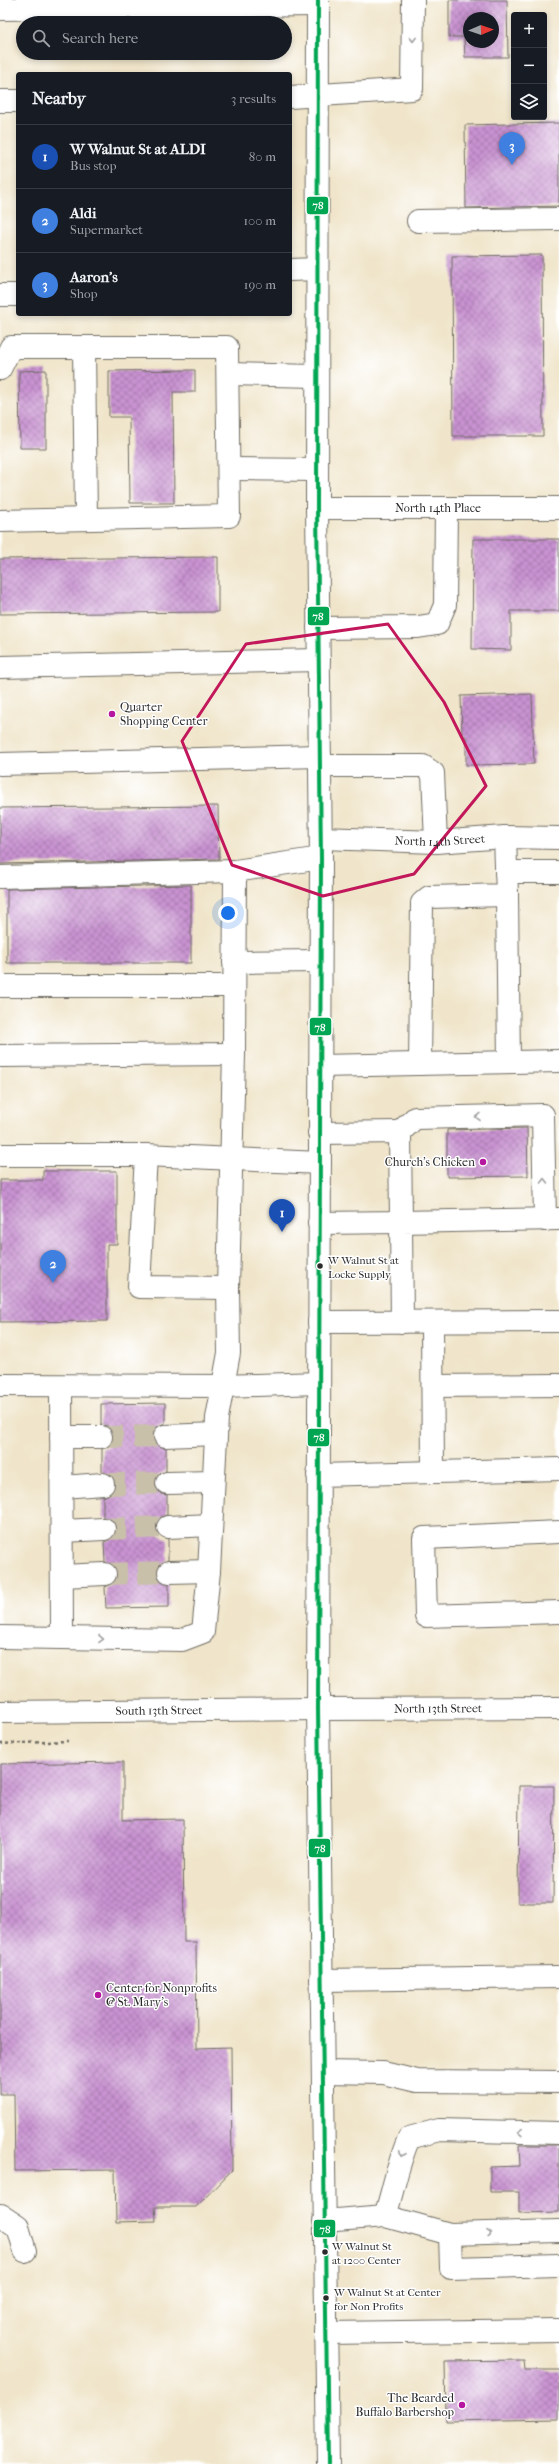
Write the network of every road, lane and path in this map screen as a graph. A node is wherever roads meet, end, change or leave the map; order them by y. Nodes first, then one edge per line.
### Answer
1 (413, 0) edge
2 (318, 2) edge
3 (0, 9) edge
4 (318, 96) junction
5 (292, 97) edge
6 (0, 101) edge
7 (16, 101) edge
8 (559, 219) edge
9 (418, 221) dead end
10 (317, 269) junction
11 (292, 270) edge
12 (0, 294) edge
13 (16, 295) edge
14 (84, 348) junction
15 (0, 369) edge
16 (229, 374) junction
17 (317, 376) junction
18 (229, 469) junction
19 (317, 470) junction
20 (317, 508) junction
21 (446, 508) junction
22 (559, 508) edge
23 (86, 519) junction
24 (0, 521) edge
25 (318, 628) junction
26 (319, 660) junction
27 (0, 667) edge
28 (320, 761) junction
29 (0, 764) edge
30 (505, 836) junction
31 (559, 838) edge
32 (436, 842) junction
33 (321, 848) junction
34 (235, 871) junction
35 (506, 872) junction
36 (559, 872) edge
37 (0, 877) edge
38 (507, 895) junction
39 (234, 962) junction
40 (320, 962) junction
41 (0, 986) edge
42 (234, 986) junction
43 (234, 1054) junction
44 (0, 1056) edge
45 (559, 1061) edge
46 (509, 1062) junction
47 (420, 1064) junction
48 (320, 1066) junction
49 (400, 1132) junction
50 (319, 1133) junction
51 (0, 1155) edge
52 (146, 1155) junction
53 (231, 1159) junction
54 (320, 1163) junction
55 (552, 1219) edge
56 (401, 1222) junction
57 (319, 1223) junction
58 (228, 1288) junction
59 (559, 1321) edge
60 (319, 1322) junction
61 (402, 1322) junction
62 (432, 1322) junction
63 (319, 1383) junction
64 (0, 1385) edge
65 (559, 1385) edge
66 (61, 1386) junction
67 (223, 1386) junction
68 (433, 1386) junction
69 (216, 1434) junction
70 (165, 1436) tunnel mouth
71 (61, 1437) junction
72 (102, 1437) tunnel mouth
73 (559, 1469) edge
74 (433, 1472) junction
75 (318, 1475) junction
76 (213, 1482) junction
77 (166, 1483) tunnel mouth
78 (103, 1484) tunnel mouth
79 (62, 1487) junction
80 (211, 1525) junction
81 (168, 1527) tunnel mouth
82 (104, 1529) tunnel mouth
83 (62, 1531) junction
84 (559, 1532) edge
85 (209, 1571) junction
86 (169, 1572) tunnel mouth
87 (105, 1574) tunnel mouth
88 (62, 1576) junction
89 (559, 1612) edge
90 (0, 1637) edge
91 (62, 1638) junction
92 (559, 1708) edge
93 (318, 1709) junction
94 (0, 1712) edge
95 (68, 1741) dead end
96 (0, 1744) edge
97 (559, 1977) edge
98 (321, 1980) junction
99 (323, 2072) junction
100 (559, 2082) edge
101 (559, 2133) edge
102 (0, 2215) edge
103 (385, 2216) junction
104 (324, 2221) junction
105 (559, 2231) edge
106 (450, 2234) junction
107 (25, 2251) dead end
108 (559, 2266) edge
109 (559, 2330) edge
110 (326, 2333) junction
111 (328, 2464) edge

1 -> 4 main road
2 - 3 main road
2 - 4 main road
4 - 5 main road
4 - 10 main road
6 - 7 main road
8 - 9 main road
10 - 11 main road
10 - 17 main road
12 - 13 main road
14 - 15 main road
14 - 16 main road
14 - 23 main road
16 - 17 main road
16 - 18 main road
17 - 19 main road
18 - 19 main road
18 - 23 main road
19 - 20 main road
20 - 21 main road, North 14th Place
20 - 25 main road
21 - 22 main road, North 14th Place
21 - 25 main road
23 - 24 main road
25 - 26 main road
26 - 27 main road
26 - 28 main road
28 - 29 main road
28 - 32 main road
28 - 33 main road
30 - 31 main road, North 14th Street
30 - 32 main road, North 14th Street
30 - 35 main road
32 - 33 main road, North 14th Street
33 - 34 main road, North 14th Street
33 - 40 main road
34 - 37 main road, North 14th Street
34 - 39 main road
35 - 36 main road
35 - 38 main road
38 - 46 main road
38 - 47 main road
39 - 40 main road
39 - 42 main road
40 - 48 main road
41 - 42 main road
42 - 43 main road
43 - 44 main road
43 - 53 main road
45 - 46 main road
46 - 47 main road
47 - 48 main road
48 - 50 main road
49 - 50 main road
55 -> 49 main road
49 - 56 main road
50 - 54 main road
51 - 52 main road
52 - 53 main road
52 - 58 main road
53 - 54 main road
53 - 58 main road
54 - 57 main road
55 - 56 main road
56 - 57 main road
56 - 61 main road
57 - 60 main road
58 - 67 main road
59 - 62 main road
60 - 61 main road
60 - 63 main road
61 - 62 main road
62 - 68 main road
63 - 67 main road
63 - 75 main road
64 - 66 main road
65 - 68 main road
66 - 67 main road
66 - 71 main road
67 - 69 main road
68 - 74 main road
69 - 70 main road
69 - 76 main road
71 - 72 main road
71 - 79 main road
73 - 74 main road
74 - 75 main road
75 - 93 main road
76 - 77 main road
76 - 80 main road
78 - 79 main road
79 - 83 main road
80 - 81 main road
80 - 85 main road
82 - 83 main road
83 - 88 main road
84 - 89 main road
85 - 86 main road
91 -> 85 main road
87 - 88 main road
88 - 91 main road
90 - 91 main road
92 - 93 main road, North 13th Street
93 - 94 main road, South 13th Street
93 - 98 main road
95 - 96 path
97 - 98 main road
98 - 99 main road
99 - 100 main road
99 - 104 main road
101 -> 103 main road
102 - 107 main road
103 - 104 main road
103 - 106 main road
104 - 110 main road
106 -> 105 main road
106 - 108 main road
109 - 110 main road
110 - 111 main road

